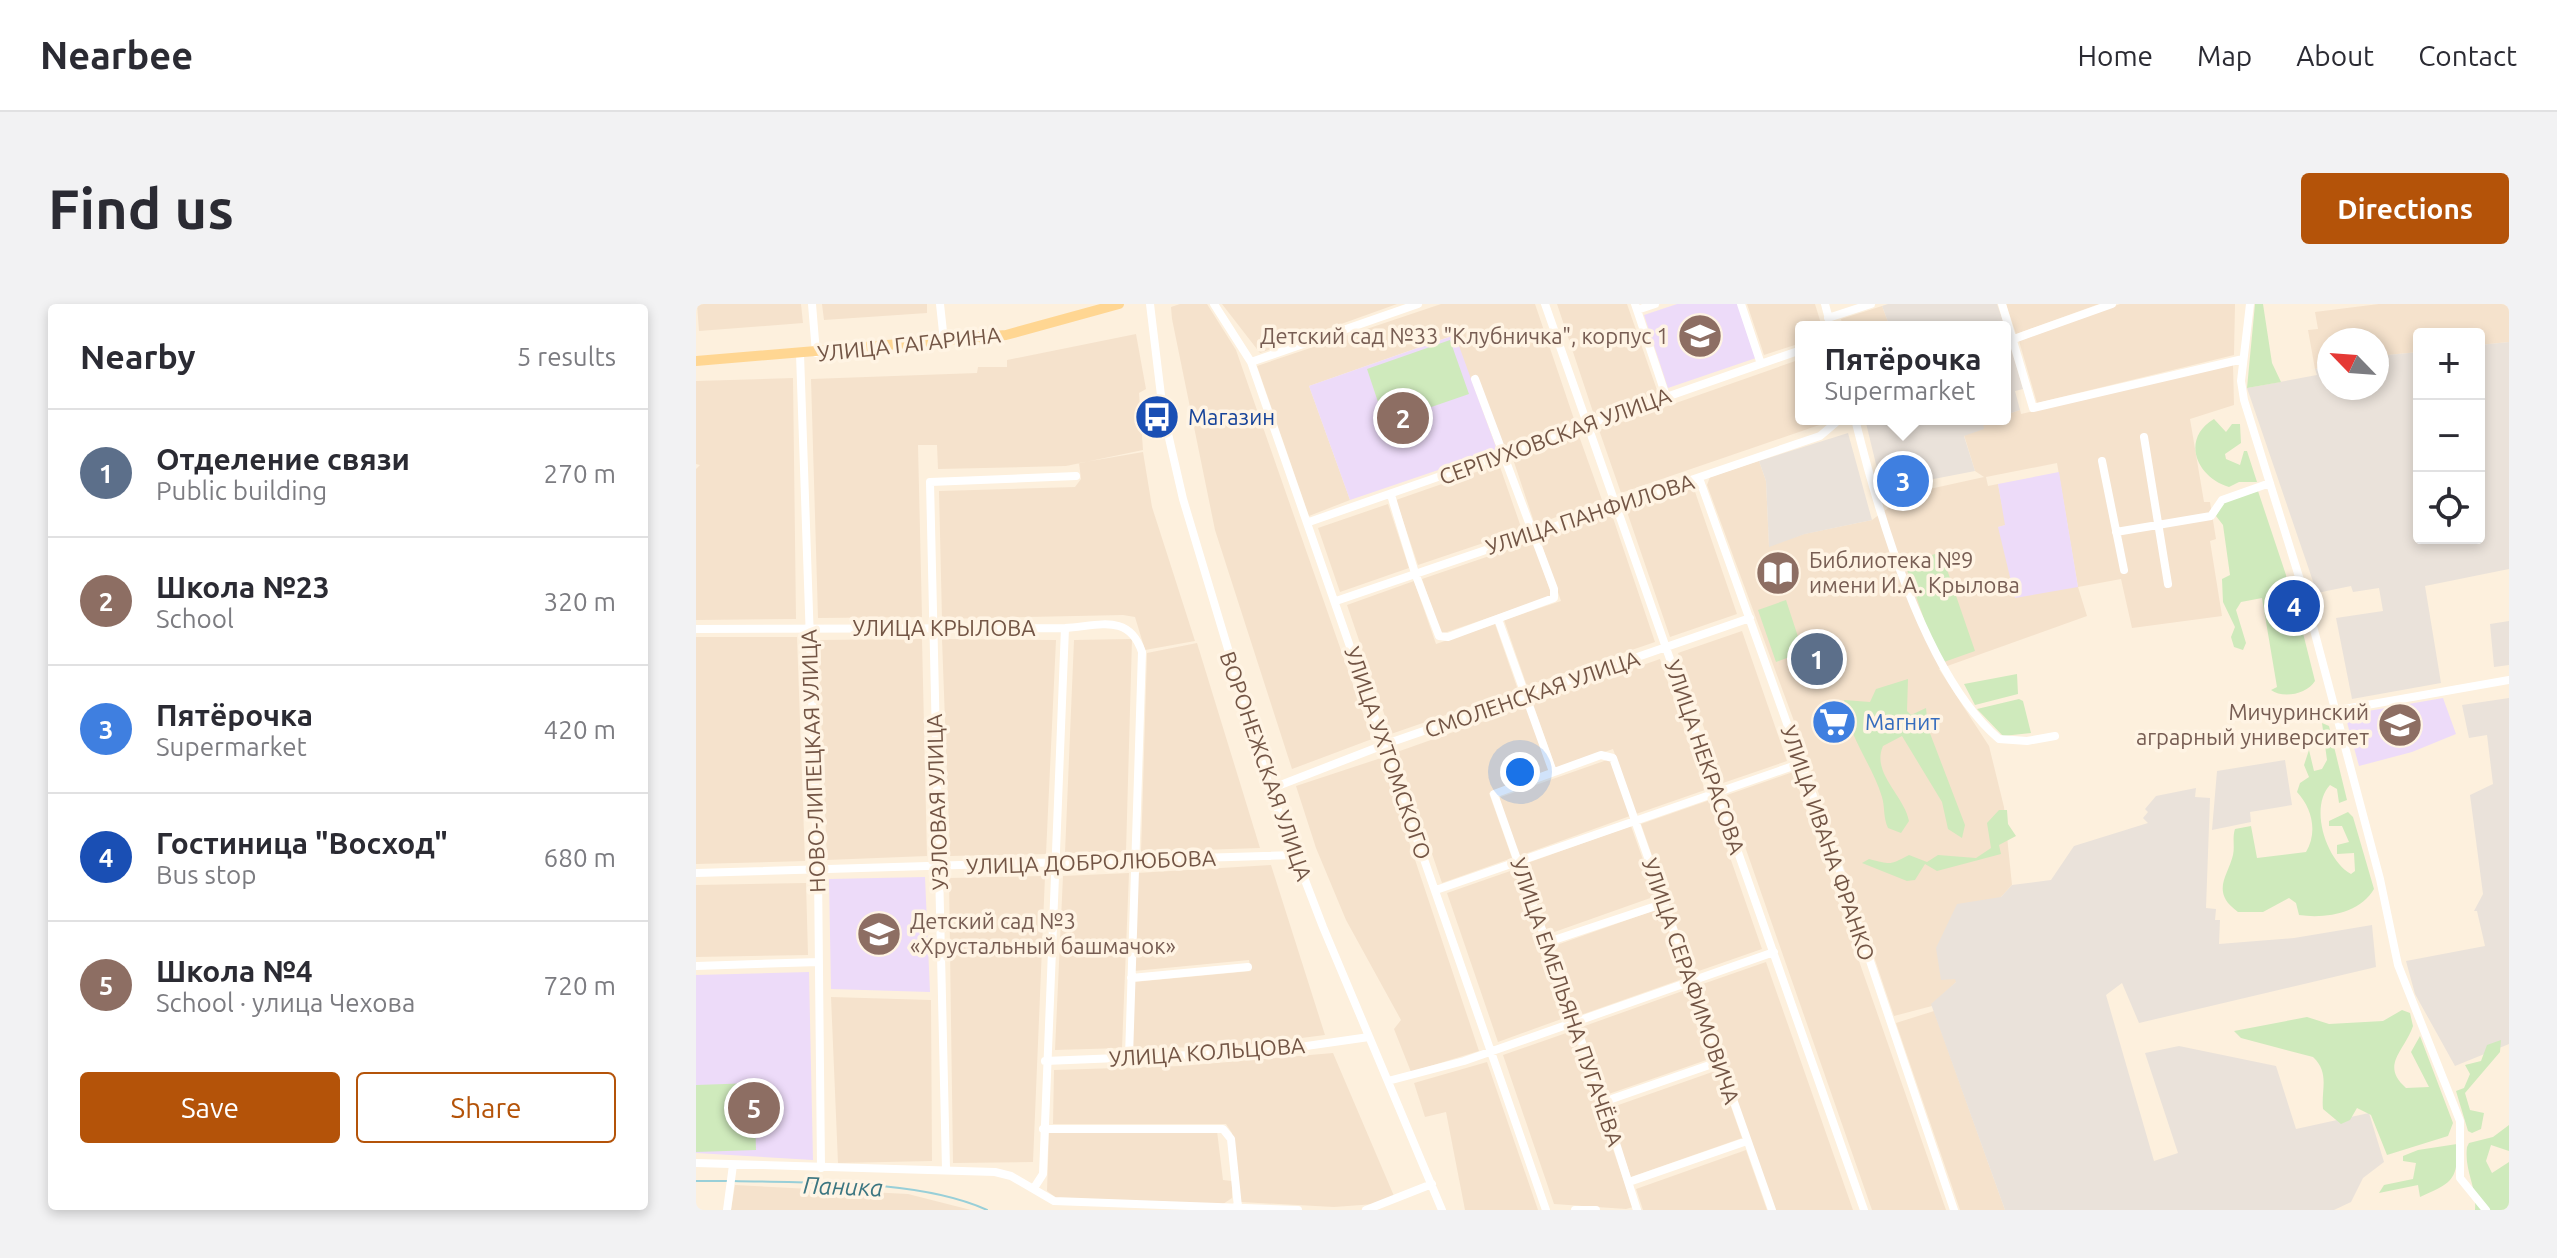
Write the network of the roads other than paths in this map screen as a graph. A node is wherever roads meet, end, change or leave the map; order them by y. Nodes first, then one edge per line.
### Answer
1 (812, 304) edge
2 (940, 304) edge
3 (1119, 304) edge
4 (1150, 304) edge
5 (1214, 304) edge
6 (1418, 304) edge
7 (1545, 304) edge
8 (1655, 304) edge
9 (1741, 304) edge
10 (1871, 304) edge
11 (2112, 304) edge
12 (2250, 304) edge
13 (1636, 307) edge
14 (1832, 321) edge
15 (2011, 330) edge
16 (2014, 339) junction
17 (944, 341) junction
18 (1795, 352) edge
19 (816, 353) junction
20 (800, 354) junction
21 (2243, 359) junction
22 (696, 361) edge
23 (1251, 362) junction
24 (1761, 364) junction
25 (1475, 379) dead end
26 (1666, 396) junction
27 (1833, 425) edge
28 (1857, 425) edge
29 (1586, 426) junction
30 (2144, 437) dead end
31 (1505, 455) junction
32 (2102, 461) dead end
33 (1076, 476) dead end
34 (1699, 478) junction
35 (2270, 483) junction
36 (1391, 495) junction
37 (1616, 504) junction
38 (1309, 522) junction
39 (2157, 526) junction
40 (1532, 532) junction
41 (2116, 532) junction
42 (2124, 570) dead end
43 (1415, 573) junction
44 (2168, 584) dead end
45 (1336, 601) junction
46 (1750, 618) junction
47 (1498, 619) junction
48 (808, 627) junction
49 (932, 628) junction
50 (1065, 628) junction
51 (696, 629) edge
52 (1666, 647) junction
53 (2509, 680) edge
54 (1526, 696) junction
55 (2333, 711) junction
56 (2055, 736) dead end
57 (1386, 744) junction
58 (1802, 763) junction
59 (1553, 772) junction
60 (1270, 789) junction
61 (1716, 793) junction
62 (1636, 819) junction
63 (1295, 855) junction
64 (1134, 861) junction
65 (1518, 861) junction
66 (1054, 864) junction
67 (938, 866) junction
68 (818, 870) junction
69 (696, 873) edge
70 (1436, 890) junction
71 (1662, 904) junction
72 (1545, 943) junction
73 (1774, 952) junction
74 (819, 962) junction
75 (696, 966) edge
76 (1248, 967) dead end
77 (1131, 978) junction
78 (1693, 980) junction
79 (1573, 1022) junction
80 (1369, 1037) junction
81 (1492, 1050) junction
82 (1129, 1057) junction
83 (1045, 1061) junction
84 (1721, 1061) junction
85 (1388, 1081) junction
86 (1603, 1102) junction
87 (1043, 1129) junction
88 (1747, 1141) junction
89 (696, 1163) edge
90 (733, 1165) junction
91 (821, 1168) junction
92 (946, 1169) junction
93 (1629, 1182) junction
94 (1432, 1184) junction
95 (1034, 1188) junction
96 (1238, 1207) junction
97 (727, 1210) edge
98 (1298, 1210) edge
99 (1366, 1210) edge
100 (1442, 1210) edge
101 (1546, 1210) edge
102 (1575, 1210) edge
103 (1596, 1210) edge
104 (1637, 1210) edge
105 (1772, 1210) edge
106 (1864, 1210) edge
107 (1954, 1210) edge
108 (2486, 1210) edge

1 - 19 street
2 - 17 street
3 - 17 main road, УЛИЦА ГАГАРИНА
4 - 60 street, ВОРОНЕЖСКАЯ УЛИЦА
5 - 23 street, УЛИЦА УХТОМСКОГО
6 - 23 street
7 - 29 street, УЛИЦА НЕКРАСОВА
8 - 13 street
9 - 24 street
10 - 14 street
11 - 16 street
12 - 21 street
13 - 26 street
15 - 16 street
16 - 21 street
17 - 19 main road, УЛИЦА ГАГАРИНА
18 - 24 street, СЕРПУХОВСКАЯ УЛИЦА
19 - 20 main road, УЛИЦА ГАГАРИНА
20 - 22 main road, УЛИЦА ГАГАРИНА
20 - 48 street, НОВО-ЛИПЕЦКАЯ УЛИЦА
21 - 35 street
23 - 38 street, УЛИЦА УХТОМСКОГО
24 - 26 street, СЕРПУХОВСКАЯ УЛИЦА
25 - 31 street
26 - 29 street, СЕРПУХОВСКАЯ УЛИЦА
27 - 34 street, УЛИЦА ПАНФИЛОВА
28 - 56 street
29 - 31 street, СЕРПУХОВСКАЯ УЛИЦА
29 - 37 street, УЛИЦА НЕКРАСОВА
30 - 39 street
31 - 36 street, СЕРПУХОВСКАЯ УЛИЦА
31 - 40 street
32 - 41 street
33 - 49 street, УЗЛОВАЯ УЛИЦА
34 - 37 street, УЛИЦА ПАНФИЛОВА
34 - 46 street, УЛИЦА ИВАНА ФРАНКО
35 - 39 street
35 - 55 street
36 - 38 street, СЕРПУХОВСКАЯ УЛИЦА
36 - 43 street
37 - 40 street, УЛИЦА ПАНФИЛОВА
37 - 52 street, УЛИЦА НЕКРАСОВА
38 - 45 street, УЛИЦА УХТОМСКОГО
39 - 41 street
39 - 44 street
40 - 43 street, УЛИЦА ПАНФИЛОВА
40 - 47 street
41 - 42 street
43 - 45 street, УЛИЦА ПАНФИЛОВА
43 - 47 street
45 - 57 street, УЛИЦА УХТОМСКОГО
46 - 52 street, СМОЛЕНСКАЯ УЛИЦА
46 - 58 street, УЛИЦА ИВАНА ФРАНКО
47 - 54 street
48 - 49 street, УЛИЦА КРЫЛОВА
48 - 51 street, УЛИЦА КРЫЛОВА
48 - 68 street, НОВО-ЛИПЕЦКАЯ УЛИЦА
49 - 50 street, УЛИЦА КРЫЛОВА
49 - 67 street, УЗЛОВАЯ УЛИЦА
50 - 64 street, УЛИЦА КРЫЛОВА
50 - 66 street
52 - 54 street, СМОЛЕНСКАЯ УЛИЦА
52 - 61 street, УЛИЦА НЕКРАСОВА
53 - 55 street
54 - 57 street, СМОЛЕНСКАЯ УЛИЦА
54 - 59 street
55 - 108 street
57 - 60 street, СМОЛЕНСКАЯ УЛИЦА
57 - 70 street, УЛИЦА УХТОМСКОГО
58 - 61 street
58 - 107 street, УЛИЦА ИВАНА ФРАНКО
59 - 62 street, УЛИЦА СЕРАФИМОВИЧА
59 - 65 street, УЛИЦА ЕМЕЛЬЯНА ПУГАЧЁВА
60 - 63 street, ВОРОНЕЖСКАЯ УЛИЦА
61 - 62 street
61 - 73 street, УЛИЦА НЕКРАСОВА
62 - 65 street
62 - 71 street, УЛИЦА СЕРАФИМОВИЧА
63 - 64 street, УЛИЦА ДОБРОЛЮБОВА
63 - 80 street, ВОРОНЕЖСКАЯ УЛИЦА
64 - 66 street, УЛИЦА ДОБРОЛЮБОВА
64 - 77 street
65 - 70 street
65 - 72 street, УЛИЦА ЕМЕЛЬЯНА ПУГАЧЁВА
66 - 67 street, УЛИЦА ДОБРОЛЮБОВА
66 - 83 street
67 - 68 street, УЛИЦА ДОБРОЛЮБОВА
67 - 92 street, УЗЛОВАЯ УЛИЦА
68 - 69 street, УЛИЦА ДОБРОЛЮБОВА
68 - 74 street, НОВО-ЛИПЕЦКАЯ УЛИЦА
70 - 81 street, УЛИЦА УХТОМСКОГО
71 - 72 street
71 - 78 street, УЛИЦА СЕРАФИМОВИЧА
72 - 79 street, УЛИЦА ЕМЕЛЬЯНА ПУГАЧЁВА
73 - 78 street
73 - 106 street, УЛИЦА НЕКРАСОВА
74 - 75 street
74 - 91 street, НОВО-ЛИПЕЦКАЯ УЛИЦА
76 - 77 street
77 - 82 street
78 - 79 street
78 - 84 street, УЛИЦА СЕРАФИМОВИЧА
79 - 81 street
79 - 86 street, УЛИЦА ЕМЕЛЬЯНА ПУГАЧЁВА
80 - 82 street, УЛИЦА КОЛЬЦОВА
80 - 85 street, ВОРОНЕЖСКАЯ УЛИЦА
81 - 85 street
81 - 101 street, УЛИЦА УХТОМСКОГО
82 - 83 street, УЛИЦА КОЛЬЦОВА
83 - 87 street
84 - 86 street
84 - 88 street, УЛИЦА СЕРАФИМОВИЧА
85 - 94 street, ВОРОНЕЖСКАЯ УЛИЦА
86 - 93 street, УЛИЦА ЕМЕЛЬЯНА ПУГАЧЁВА
87 - 95 street
87 - 96 street
88 - 93 street
88 - 105 street, УЛИЦА СЕРАФИМОВИЧА
89 - 90 street
90 - 91 street
90 - 97 street
91 - 92 street
92 - 95 street
93 - 104 street, УЛИЦА ЕМЕЛЬЯНА ПУГАЧЁВА
94 - 99 street
94 - 100 street, ВОРОНЕЖСКАЯ УЛИЦА
95 - 96 street
96 - 98 street
102 - 103 street

